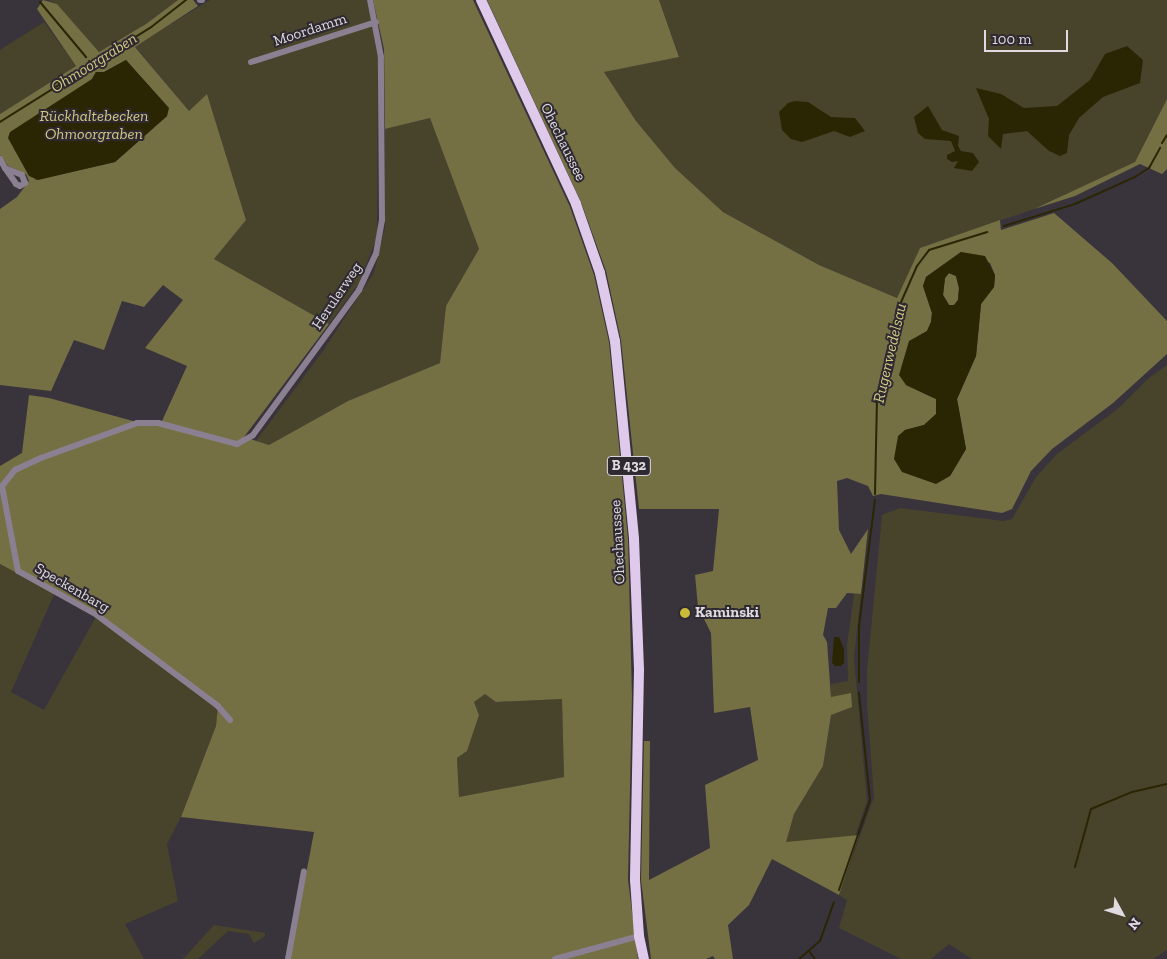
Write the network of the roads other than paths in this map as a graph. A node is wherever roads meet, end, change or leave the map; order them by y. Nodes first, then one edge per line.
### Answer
1 (370, 0) edge
2 (481, 0) edge
3 (376, 22) junction
4 (251, 62) dead end
5 (0, 159) edge
6 (5, 168) dead end
7 (110, 433) joint
8 (230, 720) dead end
9 (304, 871) dead end
10 (639, 936) junction
11 (288, 959) edge
12 (555, 959) edge
13 (644, 959) edge

1 - 3 street, Herulerweg
2 - 10 main road, Ohechaussee / B 432
3 - 4 street, Moordamm
3 - 7 street, Herulerweg
5 - 6 street
7 - 8 street, Speckenbarg
9 - 11 street
10 - 12 street
10 - 13 main road, Ohechaussee / B 432

